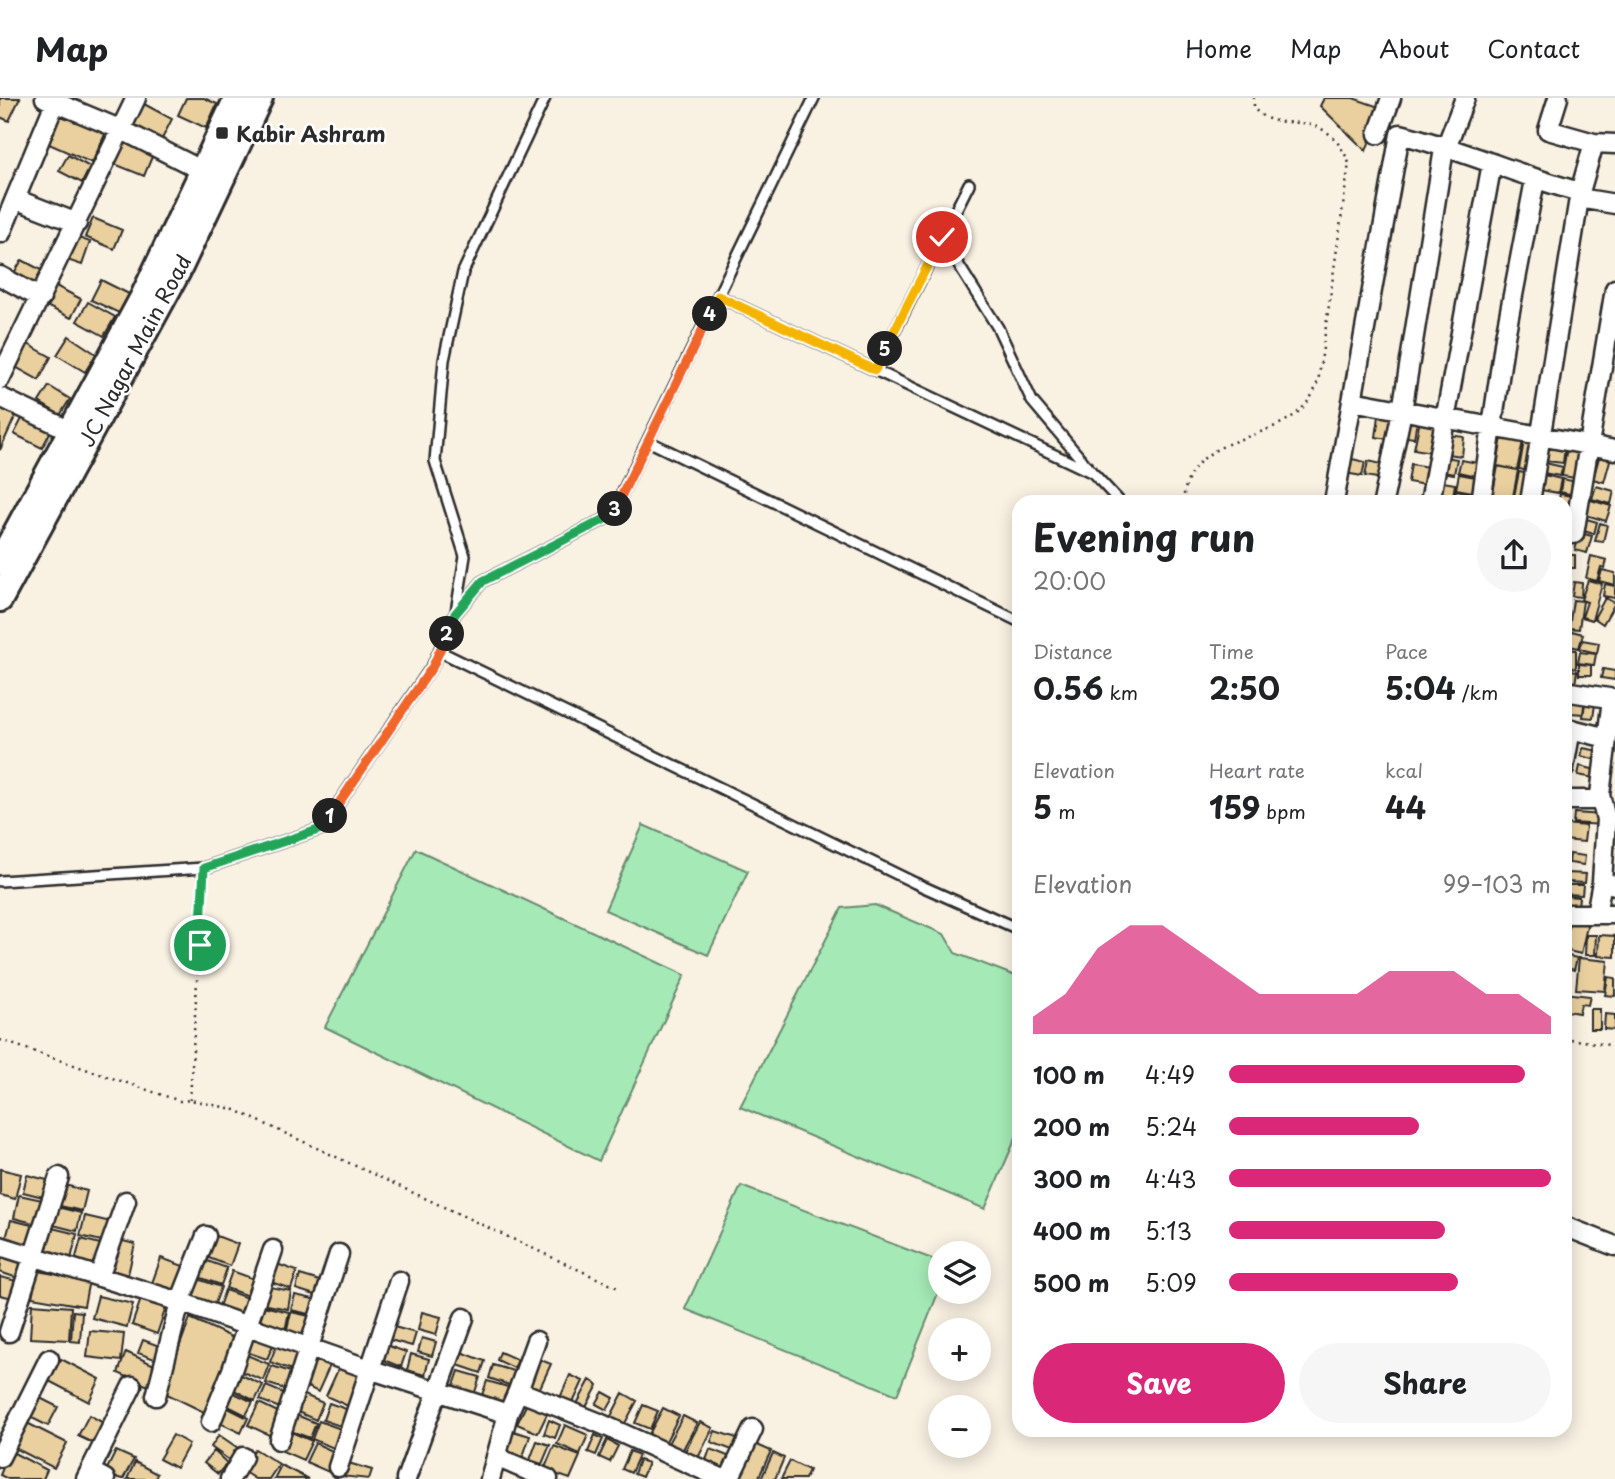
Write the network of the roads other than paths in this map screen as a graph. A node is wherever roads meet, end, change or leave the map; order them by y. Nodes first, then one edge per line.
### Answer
1 (136, 98) edge
2 (237, 98) edge
3 (260, 98) edge
4 (545, 98) edge
5 (814, 98) edge
6 (1391, 98) edge
7 (1465, 98) edge
8 (1559, 98) edge
9 (53, 100) edge
10 (122, 130) junction
11 (1378, 134) dead end
12 (1594, 143) junction
13 (1615, 144) edge
14 (1446, 146) junction
15 (1492, 163) junction
16 (213, 176) junction
17 (1535, 180) junction
18 (969, 184) dead end
19 (1580, 195) junction
20 (15, 199) junction
21 (1615, 204) edge
22 (77, 223) junction
23 (1, 233) edge
24 (942, 237) junction
25 (0, 276) edge
26 (1615, 289) edge
27 (718, 296) junction
28 (41, 298) junction
29 (6, 355) edge
30 (875, 370) junction
31 (0, 380) edge
32 (0, 397) edge
33 (1353, 401) junction
34 (1402, 411) junction
35 (1444, 419) junction
36 (1493, 428) junction
37 (78, 435) junction
38 (1540, 437) junction
39 (648, 441) junction
40 (1590, 446) junction
41 (1615, 450) edge
42 (1093, 473) junction
43 (1114, 495) edge
44 (1335, 495) edge
45 (1384, 495) edge
46 (1431, 495) edge
47 (1481, 495) edge
48 (1531, 495) edge
49 (16, 532) edge
50 (1574, 534) dead end
51 (0, 562) edge
52 (0, 599) edge
53 (455, 614) junction
54 (1012, 618) edge
55 (439, 651) junction
56 (1572, 692) edge
57 (1614, 699) edge
58 (1572, 729) edge
59 (1607, 738) junction
60 (1572, 800) edge
61 (1601, 800) junction
62 (0, 881) edge
63 (1609, 884) edge
64 (1572, 914) edge
65 (1596, 914) junction
66 (1615, 914) edge
67 (1012, 926) edge
68 (59, 1177) dead end
69 (126, 1200) dead end
70 (1572, 1229) edge
71 (205, 1236) dead end
72 (0, 1246) edge
73 (1615, 1246) edge
74 (273, 1250) dead end
75 (339, 1254) dead end
76 (33, 1256) junction
77 (99, 1277) junction
78 (399, 1281) dead end
79 (180, 1302) junction
80 (464, 1318) dead end
81 (246, 1326) junction
82 (9, 1332) dead end
83 (536, 1341) dead end
84 (309, 1348) junction
85 (49, 1359) dead end
86 (372, 1370) junction
87 (132, 1386) dead end
88 (438, 1389) junction
89 (518, 1391) junction
90 (156, 1396) dead end
91 (508, 1414) junction
92 (211, 1422) dead end
93 (7, 1424) edge
94 (753, 1429) dead end
95 (279, 1440) dead end
96 (0, 1457) edge
97 (496, 1457) junction
98 (338, 1467) dead end
99 (94, 1476) edge
100 (405, 1479) edge
101 (490, 1479) edge
102 (548, 1479) edge
103 (723, 1479) edge
104 (729, 1479) edge

1 - 10 street
2 - 16 main road, JC Nagar Main Road
3 - 16 main road, JC Nagar Main Road
4 - 53 lane
5 - 27 lane
6 - 11 street
7 - 14 street
8 - 12 street
9 - 10 street
9 - 20 street
10 - 16 street
10 - 22 street
12 - 13 street
12 - 19 street
14 - 15 street
14 - 33 street
14 - 34 street
15 - 17 street
15 - 35 street
16 - 37 main road, JC Nagar Main Road
17 - 19 street
17 - 36 street
18 - 24 lane
19 - 21 street
19 - 38 street
20 - 22 street
20 - 23 street
22 - 28 street
24 - 30 lane
24 - 42 lane
25 - 28 street
26 - 40 street
27 - 30 lane
27 - 39 lane
28 - 29 street
29 - 31 street
30 - 42 lane
32 - 37 street
33 - 34 street
33 - 44 street
34 - 35 street
34 - 45 street
35 - 36 street
35 - 46 street
36 - 38 street
36 - 47 street
37 - 49 main road, JC Nagar Main Road
38 - 40 street
38 - 48 street
39 - 53 lane
39 - 54 lane
40 - 41 street
40 - 50 street
42 - 43 lane
49 - 51 main road, JC Nagar Main Road
49 - 52 main road, JC Nagar Main Road
53 - 55 lane
55 - 62 lane
55 - 67 lane
56 - 57 street
57 - 59 street
58 - 59 street
59 - 61 street
60 - 61 street
61 - 63 street
63 - 65 street
64 - 65 street
65 - 66 street
68 - 76 street
69 - 77 street
70 - 73 street
71 - 79 street
72 - 76 street
74 - 81 street
75 - 84 street
76 - 77 street
76 - 82 street
77 - 79 street
78 - 86 street
79 - 81 street
79 - 90 street
80 - 88 street
81 - 84 street
81 - 92 street
83 - 89 street
84 - 86 street
84 - 95 street
85 - 93 street
86 - 88 street
86 - 98 street
87 - 99 street
88 - 91 street
88 - 100 street
89 - 91 street
89 - 103 street
91 - 97 street
93 - 96 street
94 - 104 street
97 - 101 street
97 - 102 street

